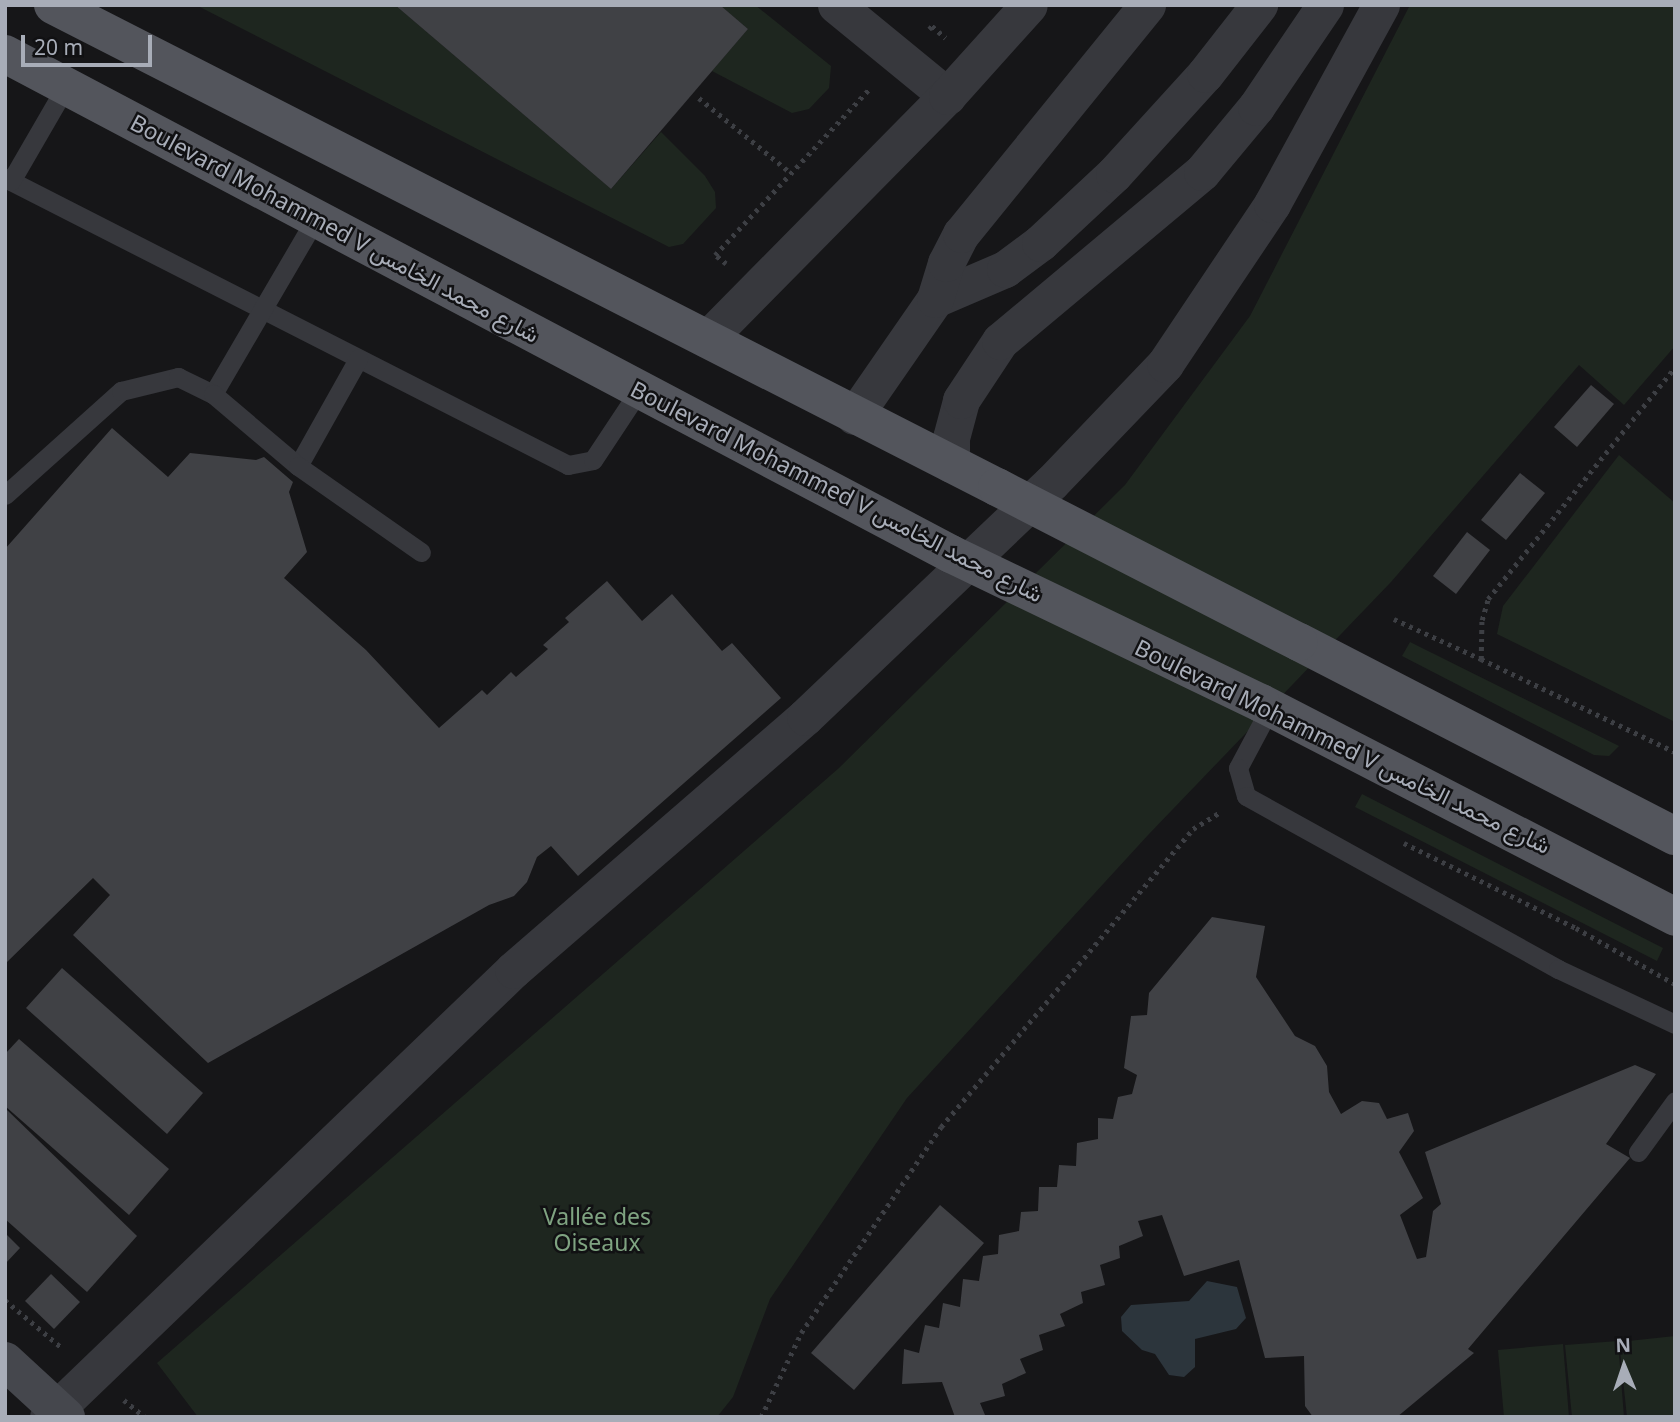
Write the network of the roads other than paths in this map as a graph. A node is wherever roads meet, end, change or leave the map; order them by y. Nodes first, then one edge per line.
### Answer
1 (53, 5) edge
2 (836, 5) edge
3 (1029, 5) edge
4 (1147, 5) edge
5 (1259, 5) edge
6 (1325, 5) edge
7 (1381, 5) edge
8 (5, 54) edge
9 (66, 86) junction
10 (947, 96) junction
11 (8, 179) edge
12 (316, 218) junction
13 (935, 299) junction
14 (262, 310) junction
15 (707, 339) junction
16 (358, 359) junction
17 (639, 389) junction
18 (213, 394) junction
19 (854, 416) junction
20 (951, 464) junction
21 (298, 466) junction
22 (5, 495) edge
23 (421, 552) dead end
24 (1265, 706) junction
25 (1675, 836) edge
26 (1675, 917) edge
27 (1675, 1024) edge
28 (1675, 1101) edge
29 (1638, 1152) dead end
30 (5, 1361) edge
31 (57, 1414) edge

1 - 15 main road
2 - 10 street
3 - 10 street
4 - 13 street
5 - 13 street
6 - 20 street
7 - 31 street
8 - 9 main road, Boulevard Mohammed V شارع محمد الخامس
9 - 11 lane
9 - 12 main road, Boulevard Mohammed V شارع محمد الخامس
10 - 15 street
11 - 14 lane
12 - 14 lane
12 - 17 main road, Boulevard Mohammed V شارع محمد الخامس
13 - 19 street
14 - 16 lane
14 - 18 lane
15 - 19 main road
16 - 17 lane
16 - 21 lane
17 - 24 main road, Boulevard Mohammed V شارع محمد الخامس, bridge
18 - 21 lane
18 - 22 lane
19 - 20 main road
20 - 25 main road, bridge
21 - 23 lane
24 - 26 main road, Boulevard Mohammed V شارع محمد الخامس
24 - 27 lane
28 - 29 lane
30 - 31 street

